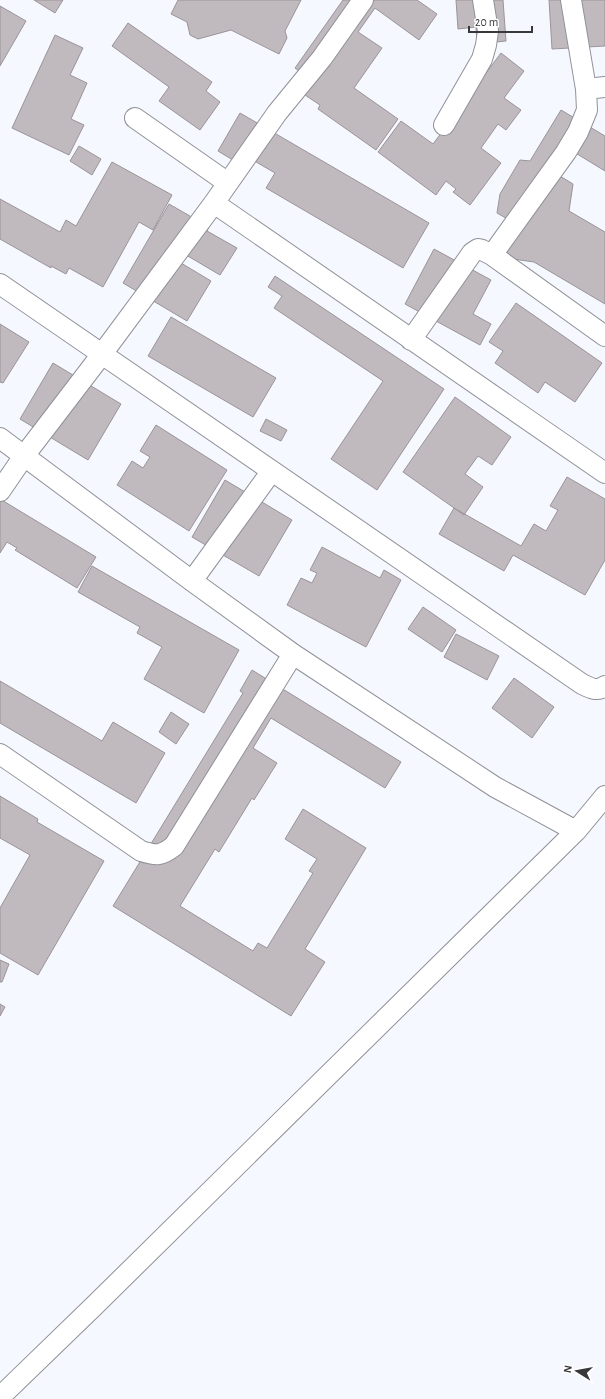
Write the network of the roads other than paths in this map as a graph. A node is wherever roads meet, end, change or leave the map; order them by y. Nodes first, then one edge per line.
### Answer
1 (363, 0) edge
2 (483, 0) edge
3 (571, 0) edge
4 (595, 88) edge
5 (135, 118) dead end
6 (444, 125) dead end
7 (228, 183) junction
8 (214, 203) junction
9 (492, 256) junction
10 (0, 284) edge
11 (605, 336) edge
12 (411, 340) junction
13 (102, 354) junction
14 (0, 438) edge
15 (24, 456) junction
16 (271, 472) junction
17 (605, 473) edge
18 (0, 491) edge
19 (192, 581) junction
20 (293, 654) junction
21 (605, 686) edge
22 (0, 754) edge
23 (605, 796) edge
24 (576, 831) junction
25 (0, 1397) edge

1 - 7 street
2 - 6 street
3 - 4 street
4 - 9 street
5 - 7 street
7 - 8 street
8 - 12 street
8 - 13 street
9 - 11 street
9 - 12 street
10 - 13 street
12 - 17 street
13 - 15 street
13 - 16 street
14 - 15 street
15 - 18 street
15 - 19 street
16 - 19 street
16 - 21 street
19 - 20 street
20 - 22 street
20 - 24 street
23 - 24 street
24 - 25 street

